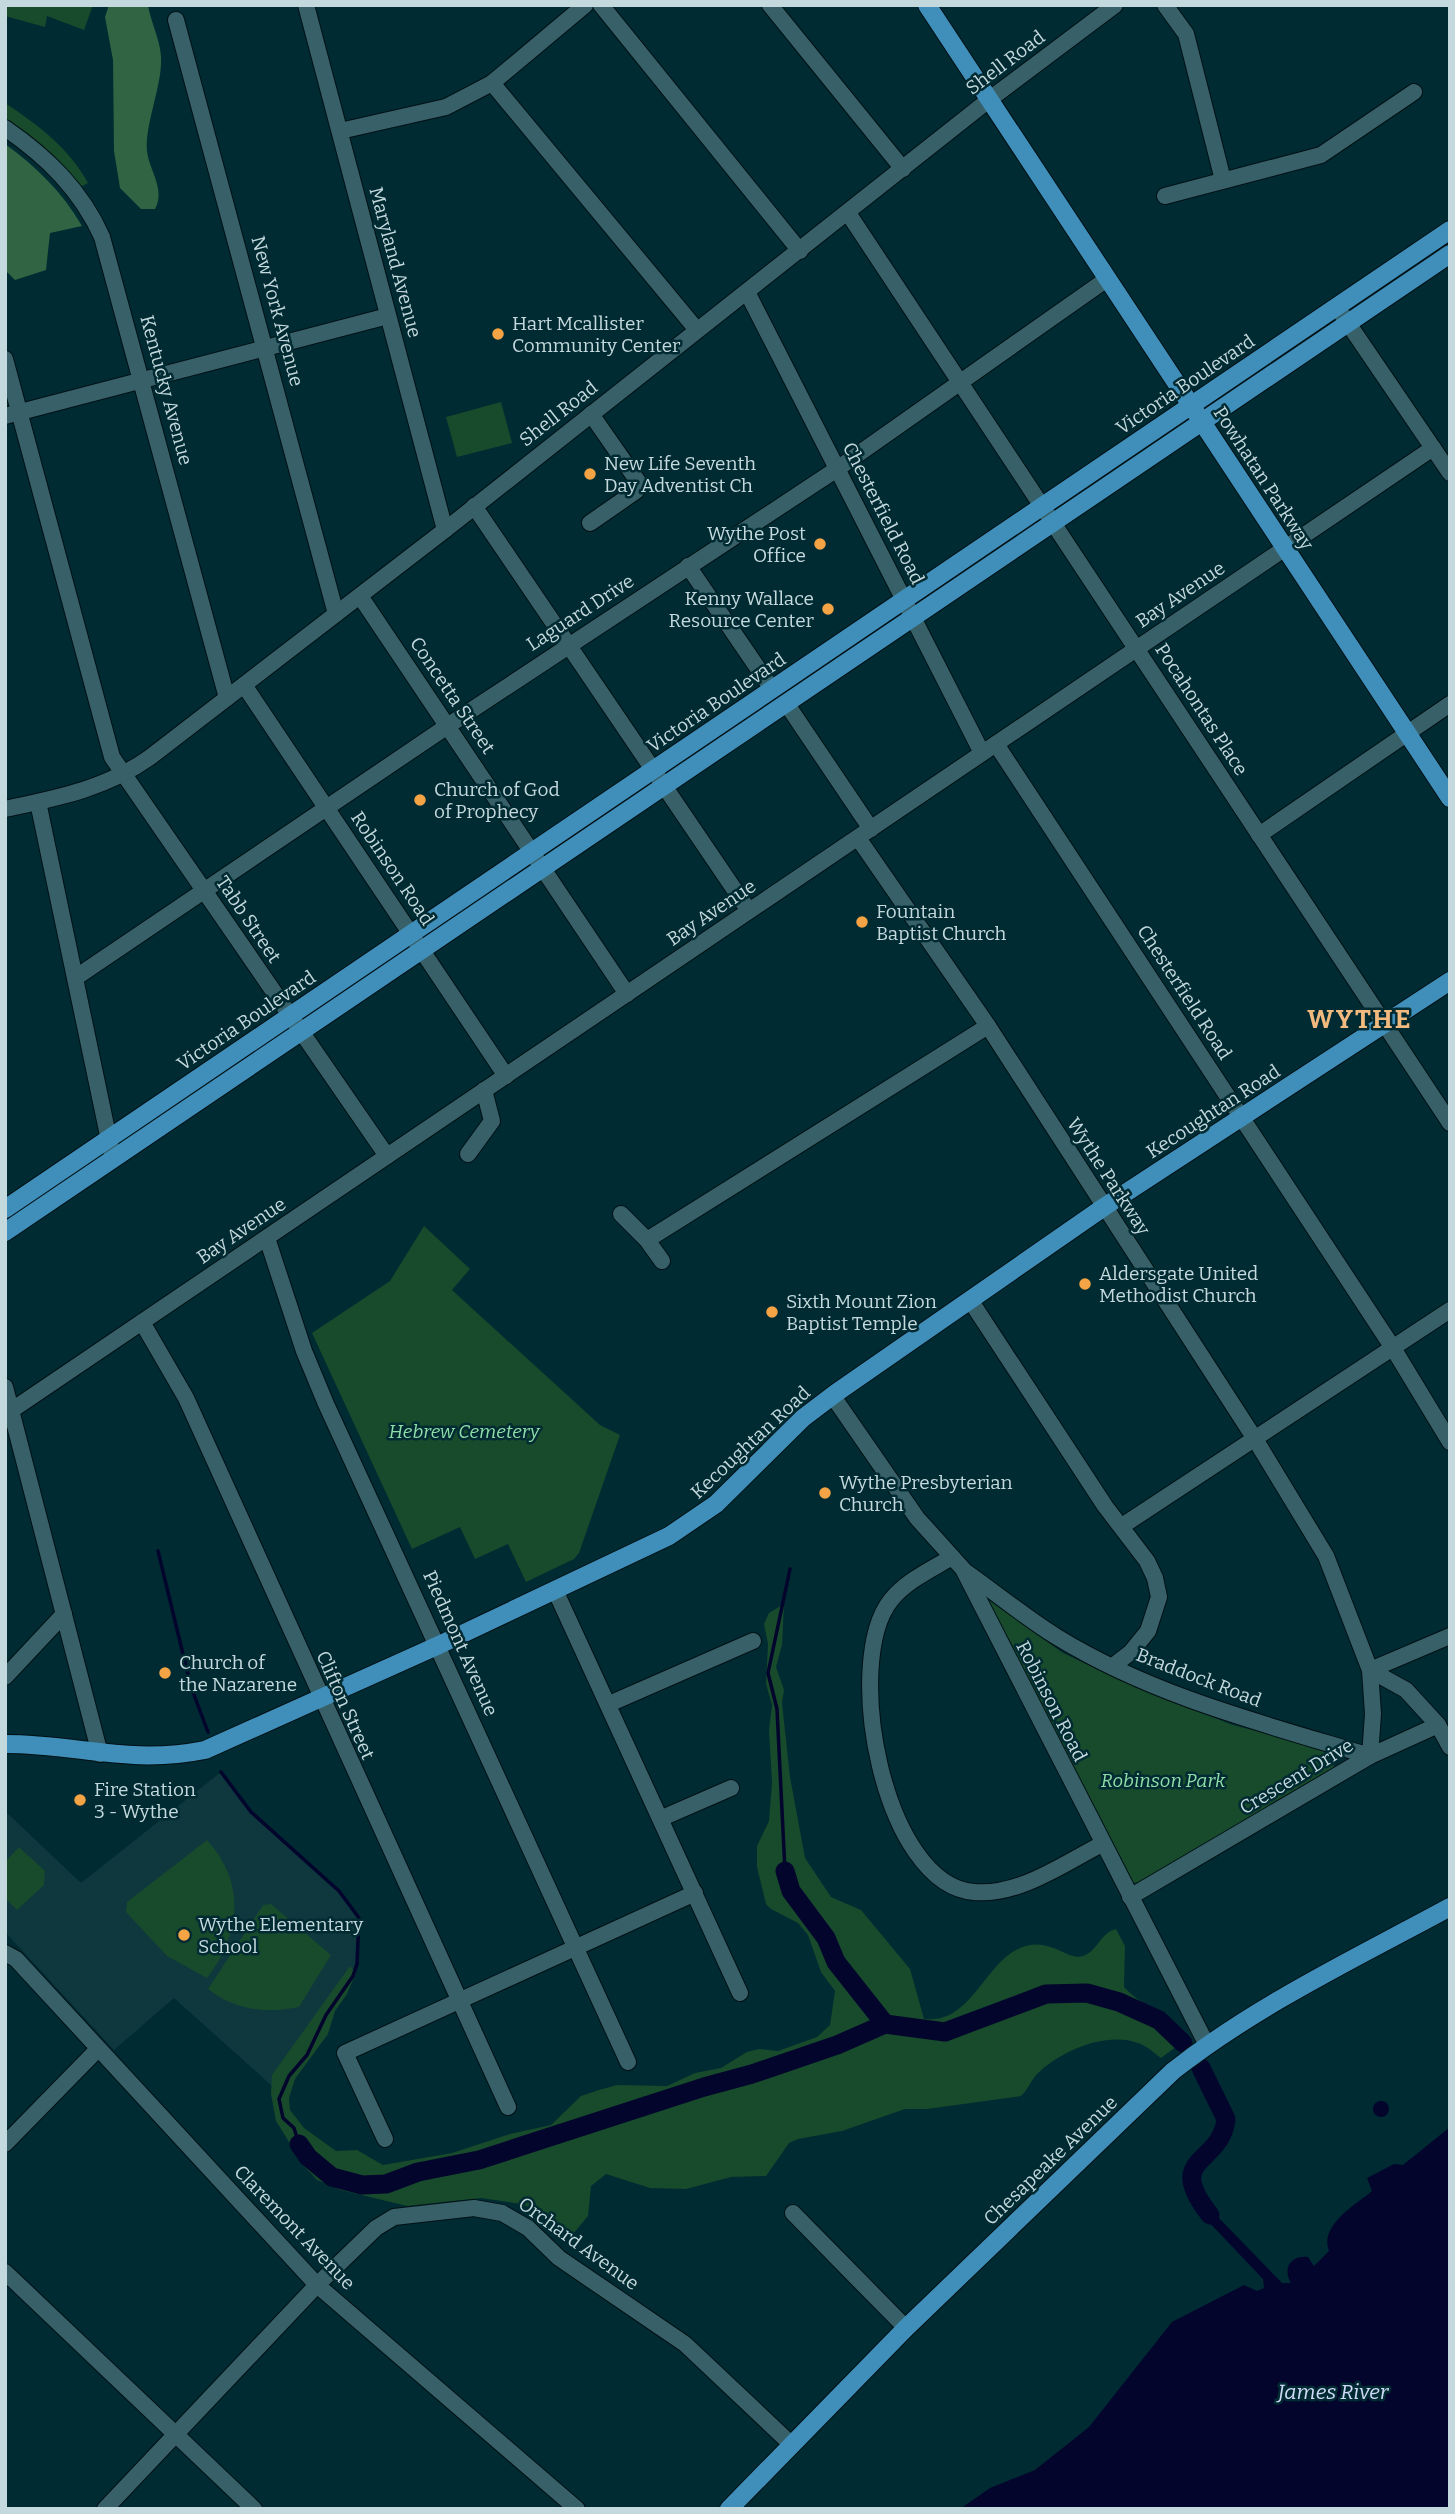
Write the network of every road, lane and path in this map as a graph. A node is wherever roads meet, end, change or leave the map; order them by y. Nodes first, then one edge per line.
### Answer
1 (306, 5) edge
2 (584, 5) edge
3 (601, 5) edge
4 (770, 5) edge
5 (927, 5) edge
6 (1165, 5) edge
7 (1113, 6) edge
8 (176, 20) dead end
9 (492, 83) junction
10 (1414, 92) dead end
11 (990, 99) junction
12 (5, 128) edge
13 (340, 131) junction
14 (903, 169) junction
15 (1223, 180) junction
16 (1165, 196) dead end
17 (848, 213) junction
18 (1450, 230) edge
19 (800, 251) junction
20 (1450, 254) edge
21 (1107, 279) junction
22 (747, 292) junction
23 (1336, 306) junction
24 (388, 316) junction
25 (1348, 323) junction
26 (697, 330) junction
27 (266, 348) junction
28 (5, 359) edge
29 (142, 379) junction
30 (960, 382) junction
31 (1191, 405) junction
32 (13, 414) edge
33 (591, 414) junction
34 (1202, 422) junction
35 (1433, 448) junction
36 (837, 469) junction
37 (1450, 473) edge
38 (474, 506) junction
39 (1042, 507) junction
40 (590, 523) dead end
41 (1053, 523) junction
42 (445, 530) junction
43 (1285, 548) junction
44 (688, 566) junction
45 (360, 596) junction
46 (905, 599) junction
47 (336, 614) junction
48 (914, 617) junction
49 (570, 644) junction
50 (1137, 648) junction
51 (244, 685) junction
52 (772, 690) junction
53 (227, 698) junction
54 (786, 704) junction
55 (1450, 704) edge
56 (449, 725) junction
57 (1407, 733) junction
58 (996, 744) junction
59 (982, 753) junction
60 (654, 769) junction
61 (126, 773) junction
62 (664, 786) junction
63 (1450, 798) edge
64 (38, 802) junction
65 (5, 809) edge
66 (327, 809) junction
67 (864, 833) junction
68 (1259, 835) junction
69 (533, 852) junction
70 (543, 868) junction
71 (204, 889) junction
72 (749, 911) junction
73 (411, 933) junction
74 (423, 949) junction
75 (75, 978) junction
76 (1450, 981) edge
77 (627, 994) junction
78 (290, 1016) junction
79 (1384, 1023) junction
80 (988, 1026) junction
81 (301, 1031) junction
82 (506, 1076) junction
83 (484, 1090) junction
84 (1243, 1118) junction
85 (1450, 1123) edge
86 (108, 1139) junction
87 (468, 1154) dead end
88 (387, 1156) junction
89 (113, 1159) junction
90 (1104, 1207) junction
91 (5, 1209) edge
92 (621, 1214) dead end
93 (5, 1233) edge
94 (267, 1238) junction
95 (647, 1240) junction
96 (662, 1261) dead end
97 (970, 1300) junction
98 (1450, 1310) edge
99 (142, 1322) junction
100 (1393, 1348) junction
101 (5, 1387) edge
102 (832, 1395) junction
103 (12, 1410) junction
104 (1255, 1439) junction
105 (1450, 1442) edge
106 (1122, 1526) junction
107 (957, 1563) junction
108 (555, 1590) junction
109 (64, 1614) junction
110 (1450, 1636) edge
111 (753, 1641) dead end
112 (439, 1645) junction
113 (1113, 1666) junction
114 (1370, 1670) junction
115 (5, 1677) edge
116 (320, 1699) junction
117 (609, 1704) junction
118 (1438, 1725) junction
119 (5, 1744) edge
120 (1450, 1747) edge
121 (100, 1754) junction
122 (1370, 1756) junction
123 (731, 1788) dead end
124 (662, 1818) junction
125 (1102, 1844) junction
126 (695, 1893) junction
127 (1130, 1897) junction
128 (1450, 1907) edge
129 (574, 1947) junction
130 (5, 1953) edge
131 (740, 1993) dead end
132 (459, 1999) junction
133 (1207, 2045) junction
134 (98, 2049) junction
135 (628, 2062) dead end
136 (508, 2107) dead end
137 (385, 2140) dead end
138 (5, 2144) edge
139 (793, 2213) dead end
140 (5, 2272) edge
141 (317, 2284) junction
142 (906, 2328) junction
143 (177, 2435) junction
144 (792, 2445) junction
145 (105, 2509) edge
146 (254, 2509) edge
147 (577, 2509) edge
148 (729, 2509) edge

1 - 13 street, Maryland Avenue
2 - 9 street
3 - 19 street
4 - 14 street
5 - 11 main road, Powhatan Parkway
6 - 15 street
7 - 11 street, Shell Road
8 - 27 street, New York Avenue
9 - 13 street
9 - 26 street
10 - 15 street
11 - 14 street, Shell Road
11 - 21 main road, Powhatan Parkway
12 - 29 street, Kentucky Avenue
13 - 24 street, Maryland Avenue
14 - 17 street, Shell Road
15 - 16 street
17 - 19 street, Shell Road
17 - 30 street, Pocahontas Place
18 - 23 main road, Victoria Boulevard
19 - 22 street, Shell Road
20 - 25 main road
21 - 30 street, Laguard Drive
21 - 31 main road, Powhatan Parkway
22 - 26 street, Shell Road
22 - 36 street, Chesterfield Road
23 - 25 street
23 - 31 main road, Victoria Boulevard
24 - 27 street
24 - 42 street, Maryland Avenue
25 - 34 main road
25 - 35 street
26 - 33 street, Shell Road
27 - 29 street
27 - 47 street, New York Avenue
28 - 32 street, Tabb Street
29 - 32 street
29 - 53 street, Kentucky Avenue
30 - 36 street, Laguard Drive
30 - 39 street, Pocahontas Place
31 - 34 main road, Powhatan Parkway
31 - 39 main road, Victoria Boulevard
32 - 61 street, Tabb Street
33 - 38 street, Shell Road
33 - 40 street
34 - 41 main road
34 - 43 main road, Powhatan Parkway
35 - 37 street
35 - 43 street, Bay Avenue
36 - 44 street, Laguard Drive
36 - 46 street, Chesterfield Road
38 - 42 street, Shell Road
38 - 49 street
39 - 41 street, Pocahontas Place
39 - 46 main road, Victoria Boulevard
41 - 48 main road
41 - 50 street, Pocahontas Place
42 - 45 street, Shell Road
43 - 50 street, Bay Avenue
43 - 57 main road, Powhatan Parkway
44 - 49 street, Laguard Drive
44 - 52 street
45 - 47 street, Shell Road
45 - 56 street, Concetta Street
46 - 48 street, Chesterfield Road
46 - 52 main road, Victoria Boulevard
47 - 51 street, Shell Road
48 - 54 main road
48 - 59 street, Chesterfield Road
49 - 56 street, Laguard Drive
49 - 60 street
50 - 58 street, Bay Avenue
50 - 68 street, Pocahontas Place
51 - 53 street, Shell Road
51 - 66 street, Robinson Road
52 - 60 main road, Victoria Boulevard
53 - 61 street, Shell Road
54 - 62 main road
54 - 67 street, Wythe Parkway
55 - 57 street
56 - 66 street, Laguard Drive
56 - 69 street, Concetta Street
57 - 63 main road, Powhatan Parkway
57 - 68 street
58 - 59 street, Bay Avenue
58 - 84 street, Chesterfield Road
59 - 67 street, Bay Avenue
60 - 62 street
60 - 69 main road, Victoria Boulevard
61 - 64 street, Shell Road
61 - 71 street, Tabb Street
62 - 70 main road
62 - 72 street
64 - 65 street, Shell Road
64 - 75 street
66 - 71 street, Laguard Drive
66 - 73 street, Robinson Road
67 - 72 street, Bay Avenue
67 - 80 street, Wythe Parkway
68 - 79 street, Pocahontas Place
69 - 70 street, Concetta Street
69 - 73 main road, Victoria Boulevard
70 - 74 main road
70 - 77 street, Concetta Street
71 - 75 street, Laguard Drive
71 - 78 street, Tabb Street
72 - 77 street, Bay Avenue
73 - 74 street, Robinson Road
73 - 78 main road, Victoria Boulevard
74 - 81 main road
74 - 82 street, Robinson Road
75 - 86 street
76 - 79 main road, Kecoughtan Road
77 - 82 street, Bay Avenue
78 - 81 street, Tabb Street
78 - 86 main road, Victoria Boulevard
79 - 84 main road, Kecoughtan Road
79 - 85 street, Pocahontas Place
80 - 90 street, Wythe Parkway
80 - 95 street
81 - 88 street, Tabb Street
81 - 89 main road
82 - 83 street, Bay Avenue
83 - 87 street
83 - 88 street, Bay Avenue
84 - 90 main road, Kecoughtan Road
84 - 100 street, Chesterfield Road
86 - 89 street
86 - 91 main road, Victoria Boulevard
88 - 94 street, Bay Avenue
89 - 93 main road
90 - 97 main road, Kecoughtan Road
90 - 104 street, Wythe Parkway
92 - 95 street
94 - 99 street, Bay Avenue
94 - 112 street, Piedmont Avenue
95 - 96 street
97 - 102 main road, Kecoughtan Road
97 - 106 street
98 - 100 street
99 - 103 street, Bay Avenue
99 - 116 street, Clifton Street
100 - 104 street
100 - 105 street, Chesterfield Road
101 - 103 street
102 - 107 street, Robinson Road
102 - 108 main road, Kecoughtan Road
103 - 109 street
104 - 106 street
104 - 114 street, Wythe Parkway
106 - 113 street
107 - 113 street, Braddock Road
107 - 125 street, Robinson Road
107 - 125 street
108 - 112 main road, Kecoughtan Road
108 - 117 street
109 - 115 street
109 - 121 street
110 - 114 street
111 - 117 street
112 - 116 main road, Kecoughtan Road
112 - 129 street, Piedmont Avenue
113 - 122 street, Braddock Road
114 - 118 street
114 - 122 street, Crescent Drive
116 - 121 main road, Kecoughtan Road
116 - 132 street, Clifton Street
117 - 124 street
118 - 120 street
118 - 122 street
119 - 121 main road, Kecoughtan Road
122 - 127 street, Crescent Drive
123 - 124 street
124 - 126 street
125 - 127 street, Robinson Road
126 - 129 street
126 - 131 street
127 - 133 street, Robinson Road
128 - 133 main road, Chesapeake Avenue
129 - 132 street
129 - 135 street, Piedmont Avenue
130 - 134 street, Claremont Avenue
132 - 136 street, Clifton Street
132 - 137 street
133 - 142 main road, Chesapeake Avenue
134 - 138 street
134 - 141 street, Claremont Avenue
139 - 142 street
140 - 143 street
141 - 143 street, Orchard Avenue
141 - 144 street, Orchard Avenue
141 - 147 street, Claremont Avenue
142 - 144 main road, Chesapeake Avenue
143 - 145 street, Orchard Avenue
143 - 146 street
144 - 148 main road, Chesapeake Avenue

